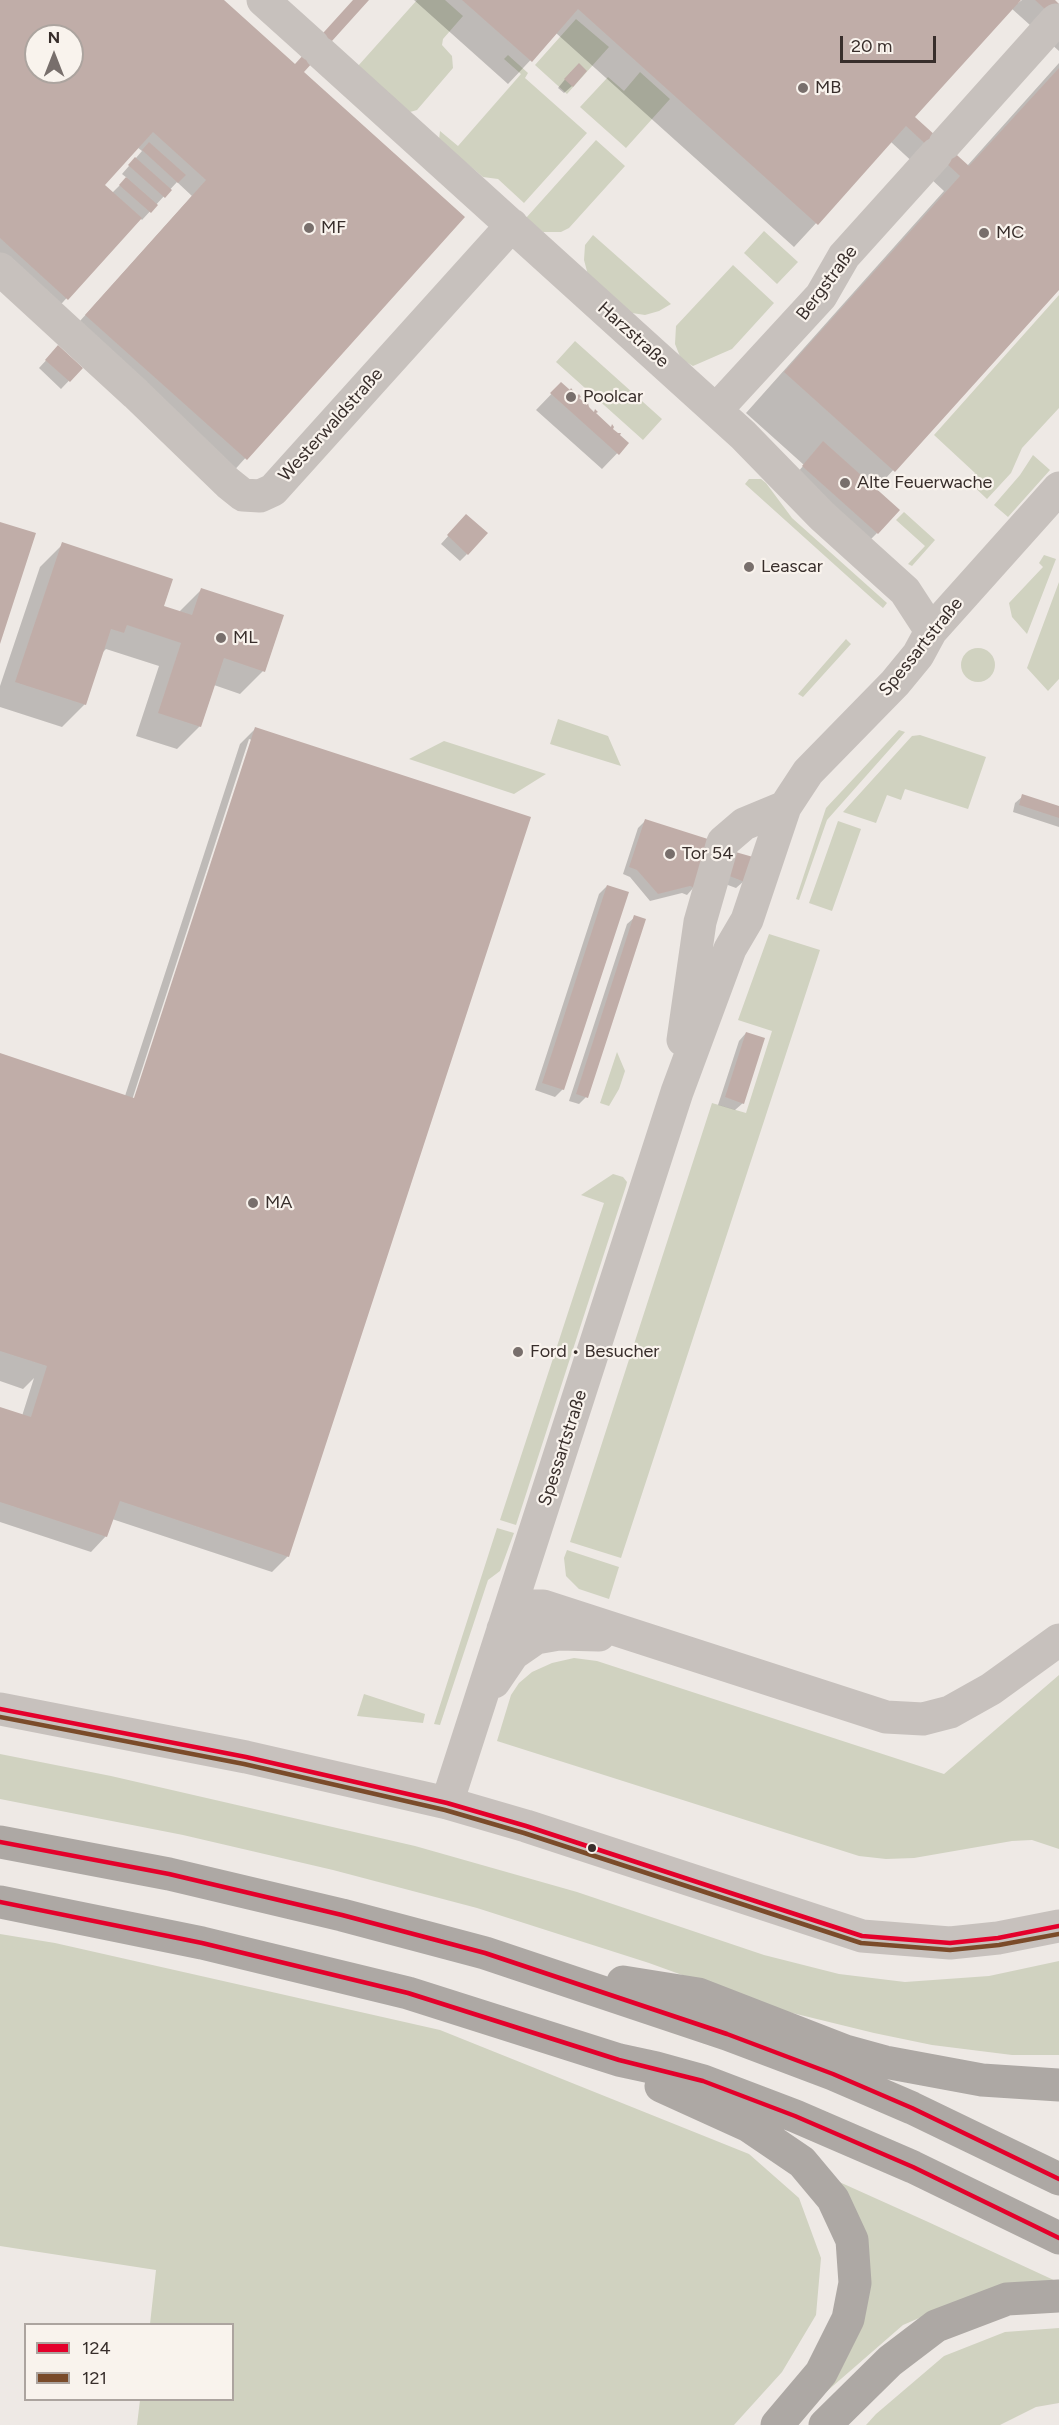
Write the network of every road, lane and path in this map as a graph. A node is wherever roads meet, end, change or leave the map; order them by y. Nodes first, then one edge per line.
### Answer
1 (263, 0) edge
2 (1056, 20) dead end
3 (512, 225) junction
4 (0, 269) edge
5 (716, 411) junction
6 (1059, 488) edge
7 (931, 630) junction
8 (785, 807) junction
9 (677, 1092) junction
10 (503, 1629) junction
11 (640, 1637) junction
12 (1059, 1640) edge
13 (479, 1703) junction
14 (0, 1709) edge
15 (447, 1803) junction
16 (0, 1842) edge
17 (0, 1902) edge
18 (1059, 1926) edge
19 (573, 1982) junction
20 (619, 2060) junction
21 (1059, 2085) edge
22 (1059, 2179) edge
23 (1059, 2238) edge
24 (1059, 2296) edge
25 (777, 2425) edge
26 (825, 2425) edge

1 - 3 street, Harzstraße
2 - 5 street, Bergstraße
3 - 4 street, Westerwaldstraße
3 - 5 street, Harzstraße
5 - 7 street, Harzstraße
6 - 7 street, Spessartstraße
7 - 8 street, Spessartstraße
8 - 9 street, Spessartstraße
8 - 9 street
9 - 10 street, Spessartstraße
10 - 11 street
10 - 13 street, Spessartstraße
11 - 12 street
11 - 13 street
13 - 15 street, Spessartstraße
14 - 15 street
15 - 18 street
16 - 19 highway
17 - 20 highway
19 - 21 highway
19 - 22 highway
20 - 23 highway
20 - 25 highway
24 - 26 highway

